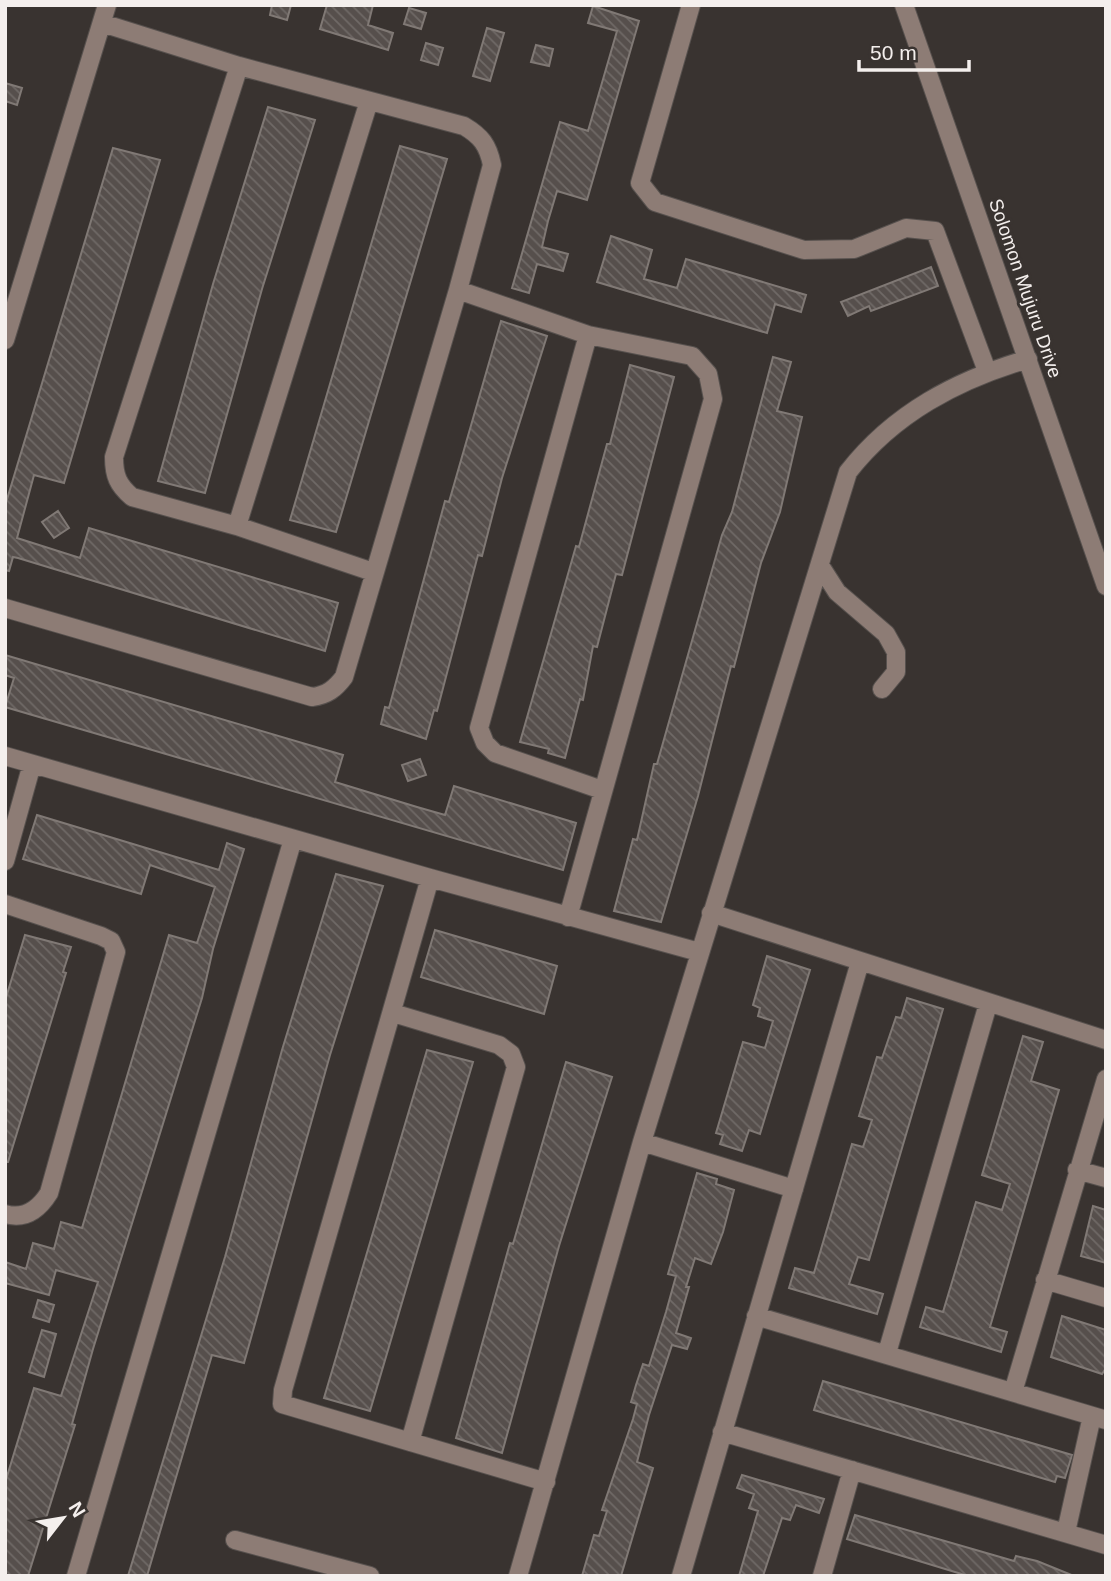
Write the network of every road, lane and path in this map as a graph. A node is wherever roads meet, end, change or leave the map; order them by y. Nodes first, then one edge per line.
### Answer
1 (691, 5) edge
2 (904, 5) edge
3 (104, 14) edge
4 (239, 66) junction
5 (369, 101) junction
6 (458, 290) junction
7 (588, 335) junction
8 (5, 340) edge
9 (1028, 359) junction
10 (987, 371) junction
11 (237, 526) junction
12 (821, 566) junction
13 (373, 572) junction
14 (1106, 586) edge
15 (5, 608) edge
16 (882, 689) dead end
17 (5, 756) edge
18 (33, 764) junction
19 (602, 790) junction
20 (293, 839) junction
21 (5, 862) edge
22 (430, 878) junction
23 (5, 904) edge
24 (711, 913) junction
25 (568, 917) junction
26 (699, 952) junction
27 (860, 962) junction
28 (988, 1004) junction
29 (393, 1013) junction
30 (1106, 1040) edge
31 (1106, 1079) edge
32 (642, 1142) junction
33 (1077, 1170) junction
34 (1106, 1178) edge
35 (794, 1189) junction
36 (5, 1214) edge
37 (1045, 1280) junction
38 (1106, 1298) edge
39 (756, 1316) junction
40 (887, 1353) junction
41 (1013, 1392) junction
42 (1099, 1418) edge
43 (722, 1432) junction
44 (410, 1441) junction
45 (852, 1470) junction
46 (546, 1482) junction
47 (1066, 1532) junction
48 (235, 1540) dead end
49 (1106, 1545) edge
50 (76, 1576) edge
51 (370, 1576) edge
52 (518, 1576) edge
53 (681, 1576) edge
54 (822, 1576) edge

1 - 10 street
2 - 9 street, Solomon Mujuru Drive
3 - 4 street
3 - 8 street
4 - 5 street
4 - 11 street
5 - 6 street
5 - 11 street
6 - 7 street
6 - 13 street
7 - 19 street
7 - 19 street
9 - 10 street
9 - 14 street, Solomon Mujuru Drive
10 - 12 street
11 - 13 street
12 - 16 street
12 - 24 street
13 - 15 street
17 - 18 street
18 - 20 street
18 - 21 street
19 - 25 street
20 - 22 street
20 - 50 street
22 - 25 street
22 - 29 street
23 - 36 street
24 - 26 street
24 - 27 street
25 - 26 street
26 - 32 street
27 - 28 street
27 - 35 street
28 - 30 street
28 - 40 street
29 - 44 street
29 - 44 street
31 - 33 street
32 - 35 street
32 - 46 street
33 - 34 street
33 - 37 street
35 - 39 street
37 - 38 street
37 - 41 street
39 - 40 street
39 - 43 street
40 - 41 street
41 - 42 street
42 - 47 street
43 - 45 street
43 - 53 street
44 - 46 street
45 - 47 street
45 - 54 street
46 - 52 street
47 - 49 street
48 - 51 street

